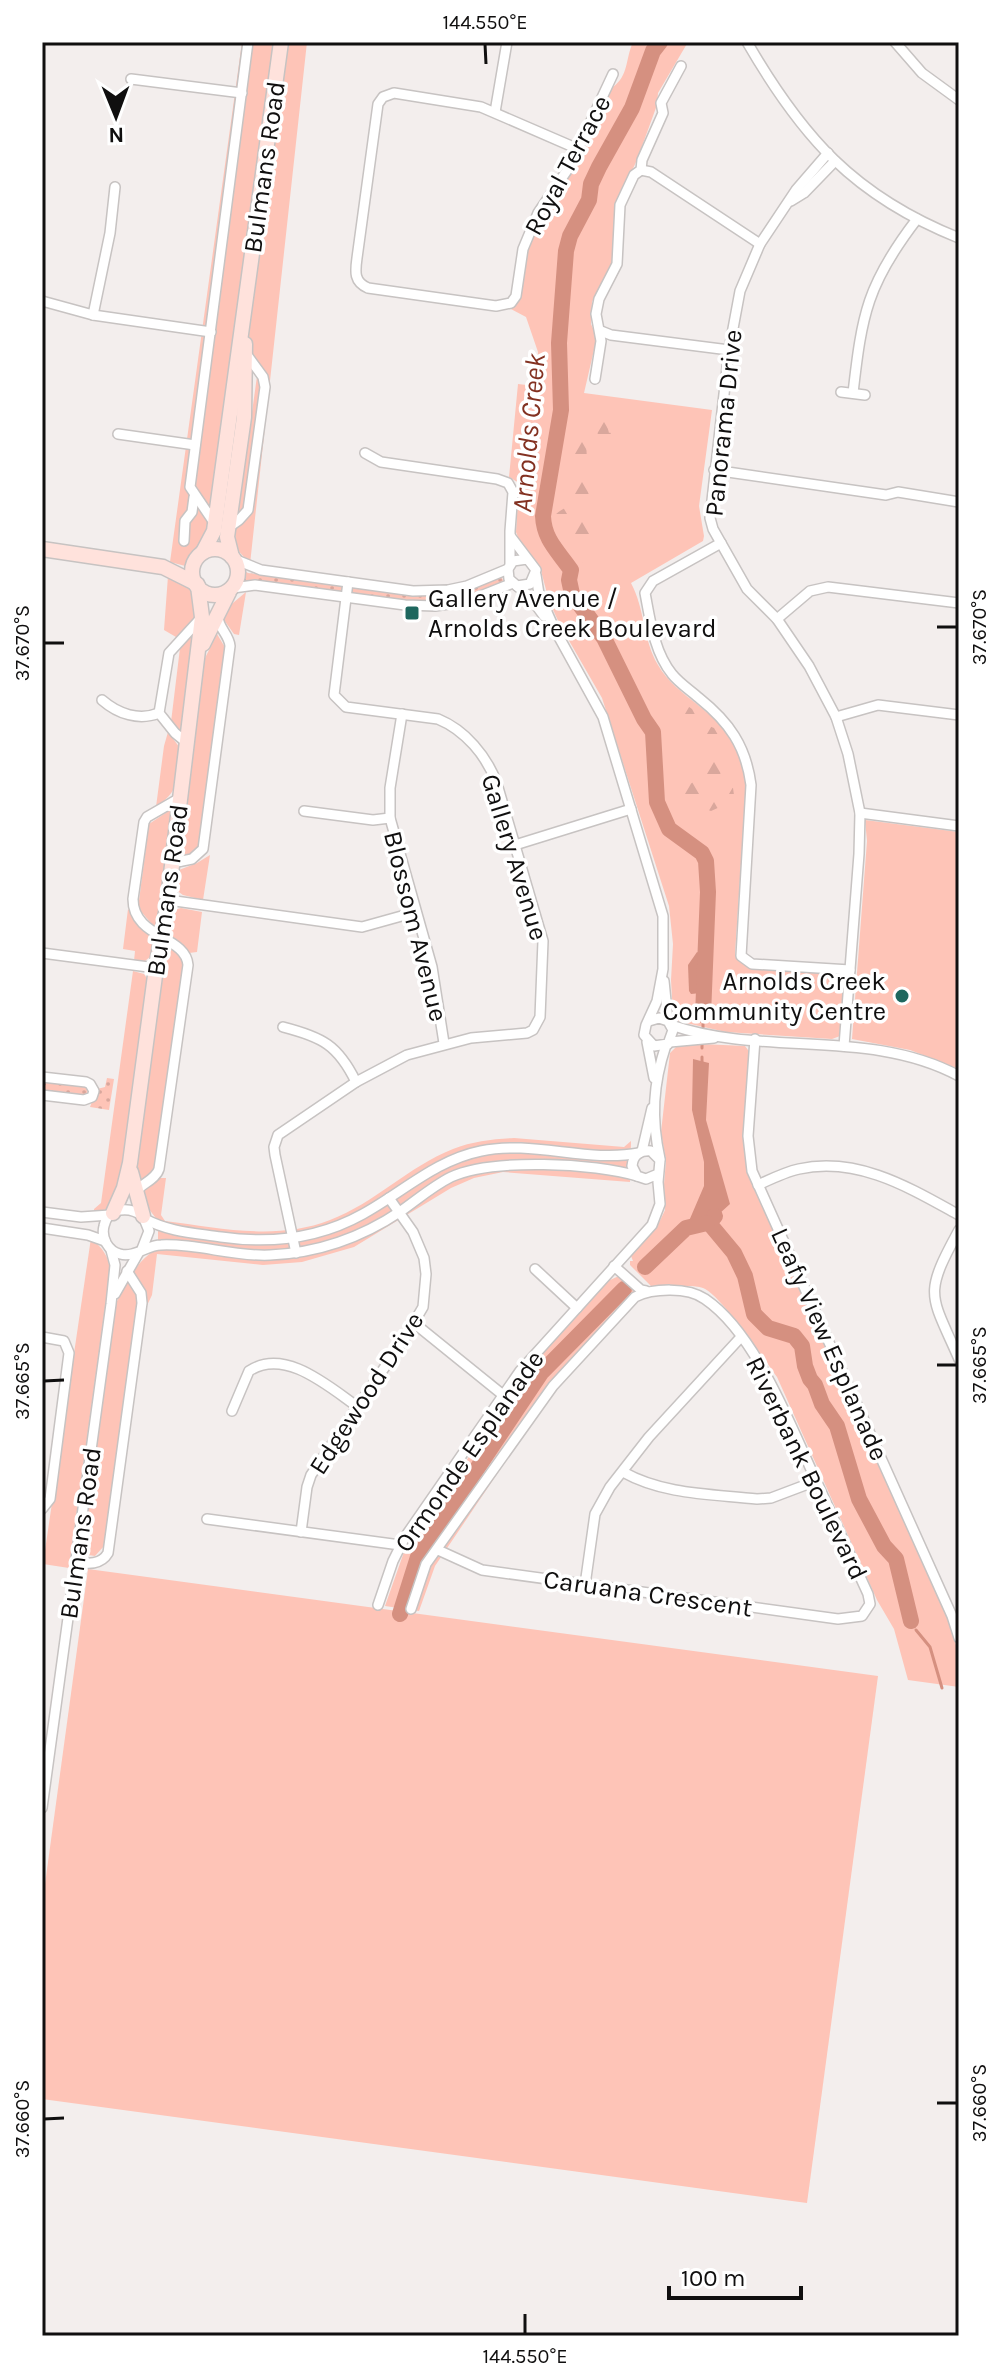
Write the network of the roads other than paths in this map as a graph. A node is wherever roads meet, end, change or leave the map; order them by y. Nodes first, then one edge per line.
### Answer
1 (248, 42) edge
2 (281, 42) edge
3 (507, 42) edge
4 (747, 42) edge
5 (895, 42) edge
6 (681, 66) dead end
7 (613, 74) dead end
8 (131, 79) dead end
9 (242, 93) junction
10 (959, 100) edge
11 (495, 112) junction
12 (578, 149) junction
13 (832, 157) junction
14 (641, 170) junction
15 (115, 187) dead end
16 (917, 219) junction
17 (959, 238) edge
18 (760, 244) junction
19 (248, 292) junction
20 (42, 301) edge
21 (93, 315) junction
22 (601, 331) junction
23 (211, 332) junction
24 (729, 350) junction
25 (595, 379) dead end
26 (841, 392) dead end
27 (853, 393) junction
28 (865, 395) dead end
29 (118, 434) dead end
30 (195, 445) junction
31 (365, 453) dead end
32 (714, 470) junction
33 (194, 497) junction
34 (959, 502) edge
35 (205, 511) junction
36 (192, 512) junction
37 (222, 525) junction
38 (509, 534) junction
39 (184, 541) dead end
40 (721, 543) junction
41 (42, 549) edge
42 (200, 555) junction
43 (233, 558) junction
44 (527, 559) junction
45 (509, 566) junction
46 (163, 567) junction
47 (536, 575) junction
48 (348, 582) junction
49 (515, 584) junction
50 (198, 585) junction
51 (231, 590) junction
52 (346, 597) junction
53 (959, 603) edge
54 (218, 615) junction
55 (202, 617) junction
56 (777, 619) junction
57 (554, 628) junction
58 (196, 663) junction
59 (102, 700) dead end
60 (159, 713) junction
61 (402, 714) junction
62 (959, 715) edge
63 (836, 717) junction
64 (186, 742) junction
65 (180, 798) junction
66 (631, 809) junction
67 (304, 811) dead end
68 (860, 813) junction
69 (390, 818) junction
70 (959, 826) edge
71 (515, 845) junction
72 (172, 863) junction
73 (168, 900) junction
74 (416, 912) junction
75 (162, 939) junction
76 (42, 953) edge
77 (156, 968) junction
78 (663, 969) junction
79 (850, 970) junction
80 (649, 1021) junction
81 (670, 1023) junction
82 (283, 1027) dead end
83 (726, 1037) junction
84 (755, 1039) junction
85 (646, 1040) junction
86 (444, 1043) junction
87 (668, 1043) junction
88 (844, 1046) junction
89 (959, 1076) edge
90 (42, 1077) edge
91 (356, 1082) junction
92 (655, 1082) junction
93 (42, 1095) edge
94 (654, 1099) junction
95 (640, 1152) junction
96 (660, 1160) junction
97 (130, 1163) junction
98 (658, 1174) junction
99 (639, 1177) junction
100 (758, 1185) junction
101 (136, 1191) junction
102 (660, 1194) junction
103 (389, 1198) junction
104 (42, 1212) edge
105 (399, 1212) junction
106 (111, 1214) junction
107 (959, 1215) edge
108 (144, 1217) junction
109 (42, 1228) edge
110 (959, 1230) edge
111 (293, 1238) junction
112 (108, 1246) junction
113 (140, 1250) junction
114 (296, 1253) junction
115 (614, 1266) junction
116 (535, 1269) dead end
117 (127, 1271) junction
118 (646, 1291) junction
119 (111, 1304) junction
120 (577, 1308) junction
121 (414, 1323) junction
122 (42, 1337) edge
123 (741, 1337) junction
124 (959, 1359) edge
125 (503, 1395) junction
126 (358, 1407) junction
127 (232, 1411) dead end
128 (623, 1472) junction
129 (816, 1481) junction
130 (42, 1509) edge
131 (207, 1519) dead end
132 (301, 1532) junction
133 (400, 1545) junction
134 (438, 1550) junction
135 (76, 1562) junction
136 (585, 1585) junction
137 (378, 1605) dead end
138 (411, 1609) dead end
139 (862, 1616) joint
140 (958, 1633) edge
141 (42, 1808) edge

1 - 9 street
2 - 19 street, Bulmans Road
3 - 11 street
4 - 13 street
5 - 10 street
6 - 14 street
7 - 12 street, Royal Terrace
8 - 9 street
9 - 23 street
11 - 12 street
11 - 12 street, Royal Terrace
13 - 16 street
13 - 18 street, Panorama Drive
14 - 18 street
14 - 22 street
15 - 21 street
16 - 17 street
16 - 27 street
18 - 24 street, Panorama Drive
19 - 37 street, Bulmans Road
19 - 37 street, Bulmans Road
20 - 21 street
21 - 23 street
22 - 24 street
22 - 25 street
23 - 30 street
24 - 32 street, Panorama Drive
26 - 27 street
27 - 28 street
29 - 30 street
30 - 33 street
31 - 38 street
32 - 34 street
32 - 40 street, Panorama Drive
33 - 35 street
33 - 36 street
35 - 36 street
35 - 37 street
36 - 39 street
37 - 42 street, Bulmans Road
37 - 43 street, Bulmans Road
38 - 44 street
38 - 45 street
40 - 56 street, Panorama Drive
40 - 79 street
41 - 46 street
42 - 43 street
42 - 46 street
42 - 50 street
43 - 48 street
43 - 51 street
44 - 45 street
44 - 47 street
45 - 48 street
45 - 49 street
46 - 50 street
47 - 49 street
47 - 57 street
48 - 52 street
49 - 52 street
49 - 57 street
50 - 51 street
50 - 55 street, Bulmans Road
51 - 52 street
51 - 54 street, Bulmans Road
52 - 61 street, Gallery Avenue
53 - 56 street
54 - 58 street, Bulmans Road
54 - 72 street
55 - 58 street, Bulmans Road
55 - 60 street
56 - 63 street, Panorama Drive
57 - 66 street
58 - 64 street, Bulmans Road
59 - 60 street
60 - 64 street
61 - 69 street, Blossom Avenue
61 - 71 street, Gallery Avenue
62 - 63 street
63 - 68 street, Panorama Drive
64 - 65 street, Bulmans Road
65 - 72 street, Bulmans Road
65 - 75 street
66 - 71 street
66 - 78 street
67 - 69 street
68 - 70 street
68 - 79 street, Panorama Drive
69 - 74 street, Blossom Avenue
71 - 86 street, Gallery Avenue
72 - 73 street, Bulmans Road
73 - 74 street
73 - 75 street, Bulmans Road
74 - 86 street, Blossom Avenue
75 - 77 street, Bulmans Road
75 - 101 street
76 - 77 street
77 - 97 street, Bulmans Road
78 - 80 street
78 - 81 street
79 - 88 street, Panorama Drive
80 - 81 street
80 - 85 street
81 - 83 street
81 - 87 street
82 - 91 street
83 - 84 street
83 - 87 street
84 - 88 street
84 - 100 street, Leafy View Esplanade
85 - 87 street
85 - 92 street
86 - 91 street, Gallery Avenue
87 - 92 street
88 - 89 street
90 - 93 street
91 - 111 street, Gallery Avenue
92 - 94 street
94 - 95 street
94 - 96 street
95 - 96 street
95 - 99 street
95 - 103 street
96 - 98 street
97 - 101 street, Bulmans Road
97 - 106 street, Bulmans Road
98 - 99 street
98 - 102 street, Ormonde Esplanade
99 - 102 street
99 - 105 street
100 - 107 street
100 - 140 street, Leafy View Esplanade
101 - 108 street, Bulmans Road
102 - 115 street, Ormonde Esplanade
103 - 105 street, Edgewood Drive
103 - 111 street
104 - 106 street
105 - 114 street
105 - 121 street, Edgewood Drive
106 - 108 street
106 - 112 street
108 - 111 street
108 - 113 street
109 - 112 street
110 - 124 street
111 - 114 street
112 - 113 street
112 - 119 street, Bulmans Road
113 - 114 street
113 - 117 street, Bulmans Road
115 - 118 street
115 - 120 street, Ormonde Esplanade
116 - 120 street
117 - 119 street, Bulmans Road
117 - 135 street
118 - 123 street, Riverbank Boulevard
118 - 134 street
119 - 135 street, Bulmans Road
120 - 125 street, Ormonde Esplanade
121 - 125 street
121 - 126 street, Edgewood Drive
122 - 130 street
123 - 128 street
123 - 129 street, Riverbank Boulevard
125 - 133 street, Ormonde Esplanade
126 - 127 street
126 - 132 street, Edgewood Drive
128 - 129 street
128 - 136 street
129 - 139 street, Riverbank Boulevard
131 - 132 street
132 - 133 street
133 - 137 street, Ormonde Esplanade
134 - 136 street, Caruana Crescent
134 - 138 street
135 - 141 street, Bulmans Road
136 - 139 street, Caruana Crescent

